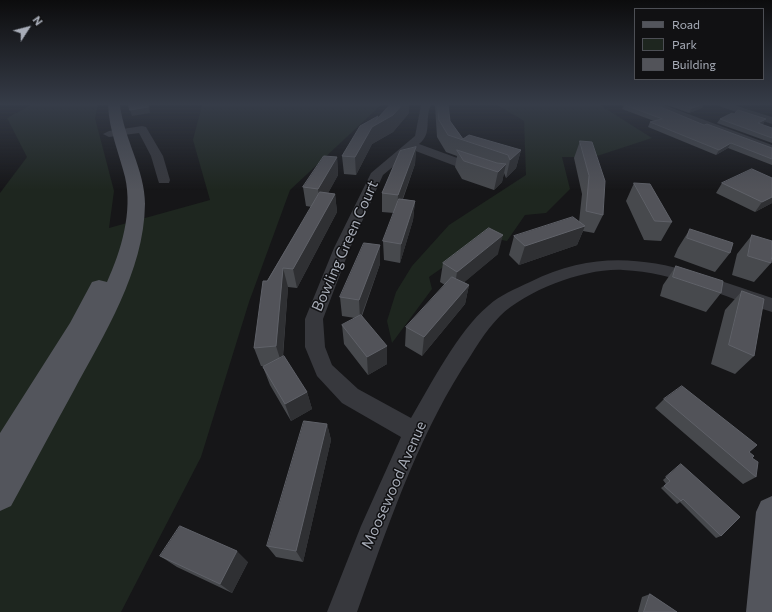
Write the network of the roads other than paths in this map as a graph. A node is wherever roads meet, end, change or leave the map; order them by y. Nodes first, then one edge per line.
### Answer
1 (113, 134) joint
2 (145, 134) edge
3 (422, 134) edge
4 (733, 134) edge
5 (410, 145) junction
6 (772, 148) edge
7 (491, 174) edge
8 (164, 180) dead end
9 (772, 305) edge
10 (414, 432) junction
11 (0, 459) edge
12 (0, 495) edge
13 (772, 512) edge
14 (342, 612) edge
15 (764, 612) edge

1 - 11 main road
1 - 12 main road
2 - 8 street
3 - 5 street, Bowling Green Court
4 - 6 street
5 - 7 street
5 - 10 street, Bowling Green Court
9 - 10 street, Moosewood Avenue
10 - 14 street, Moosewood Avenue
13 - 15 main road

